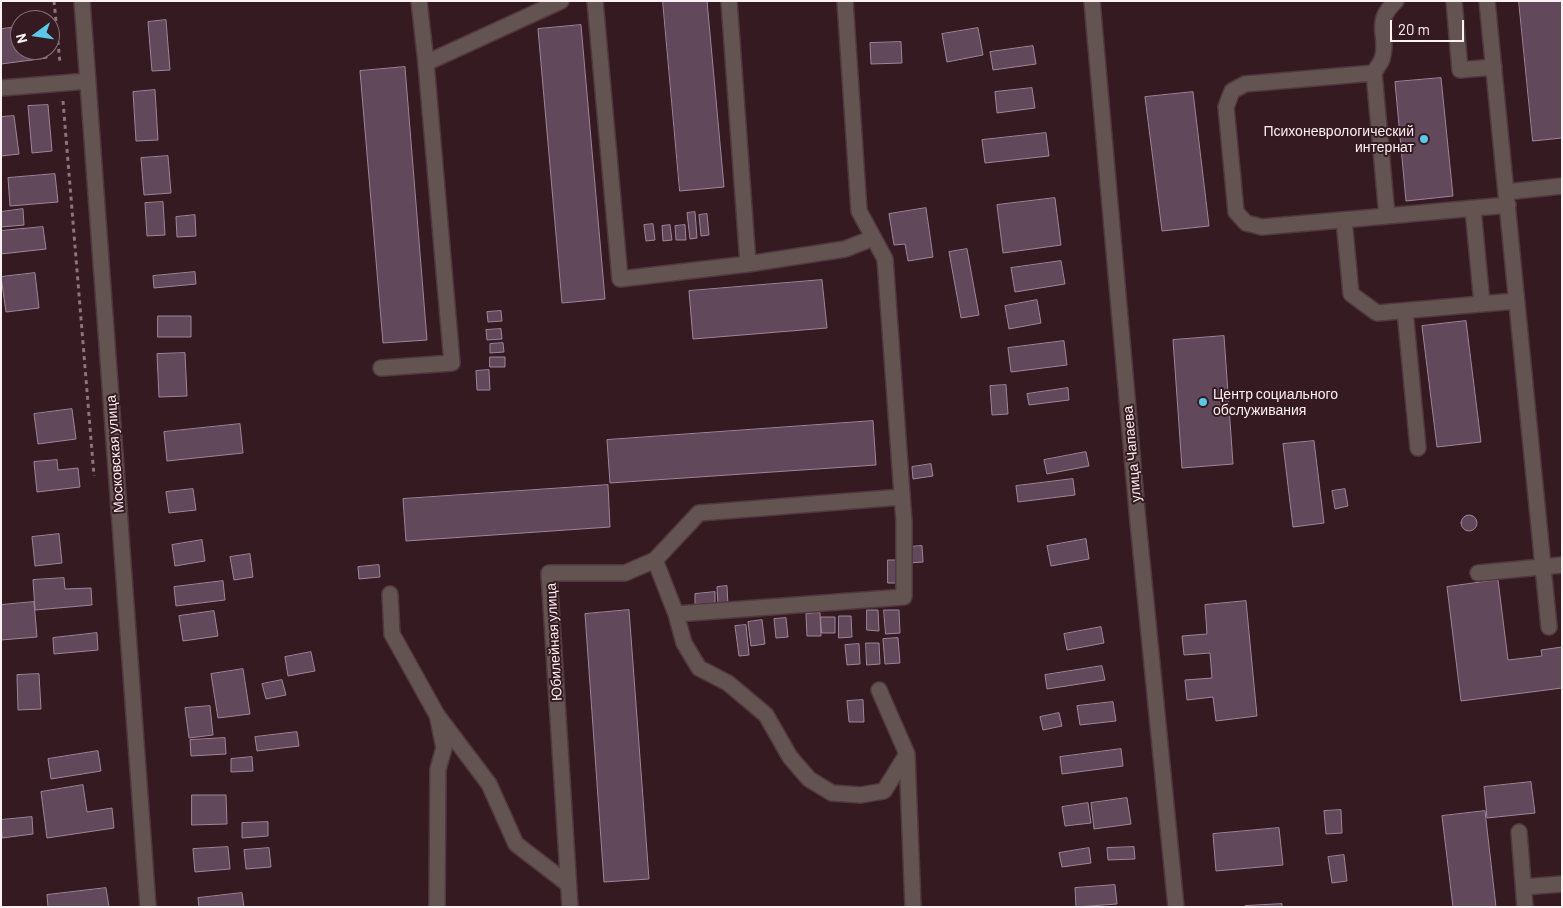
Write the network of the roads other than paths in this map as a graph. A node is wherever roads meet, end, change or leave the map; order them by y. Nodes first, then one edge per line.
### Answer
1 (82, 1) edge
2 (419, 1) edge
3 (561, 1) edge
4 (595, 1) edge
5 (729, 1) edge
6 (845, 1) edge
7 (1092, 1) edge
8 (1396, 1) edge
9 (1454, 1) edge
10 (1487, 1) edge
11 (426, 64) junction
12 (1494, 67) junction
13 (1374, 72) junction
14 (88, 81) junction
15 (1, 88) edge
16 (1562, 186) edge
17 (1507, 199) junction
18 (1473, 209) junction
19 (1387, 216) junction
20 (1344, 220) junction
21 (874, 238) junction
22 (748, 264) junction
23 (1516, 301) junction
24 (1482, 304) junction
25 (1405, 311) junction
26 (381, 368) dead end
27 (1418, 448) dead end
28 (902, 497) junction
29 (655, 560) junction
30 (1562, 565) edge
31 (1543, 567) junction
32 (1478, 573) dead end
33 (390, 594) dead end
34 (676, 614) junction
35 (1549, 627) dead end
36 (879, 690) dead end
37 (437, 715) junction
38 (907, 754) junction
39 (1518, 832) dead end
40 (568, 884) junction
41 (1562, 884) edge
42 (1524, 888) junction
43 (148, 907) edge
44 (437, 907) edge
45 (570, 907) edge
46 (913, 907) edge
47 (1176, 907) edge
48 (1525, 907) edge

1 - 14 street, Московская улица
2 - 11 street
3 - 11 street
4 - 22 street
5 - 22 street
6 - 21 street
7 - 47 street, улица Чапаева
8 - 13 street
9 - 12 street
10 - 12 street
11 - 26 street
12 - 17 street
13 - 19 street
13 - 20 street
14 - 15 street
14 - 43 street, Московская улица
16 - 17 street
17 - 18 street
17 - 23 street
18 - 19 street
18 - 24 street
19 - 20 street
20 - 25 street
21 - 22 street
21 - 28 street
23 - 24 street
23 - 31 street
24 - 25 street
25 - 27 street
28 - 29 street, Юбилейная улица
28 - 34 street
29 - 34 street
29 - 40 street, Юбилейная улица
30 - 31 street
31 - 32 street
31 - 35 street
33 - 37 street
34 - 38 street
36 - 38 street
37 - 40 street
37 - 44 street
38 - 46 street
39 - 42 street
40 - 45 street, Юбилейная улица
41 - 42 street
42 - 48 street

